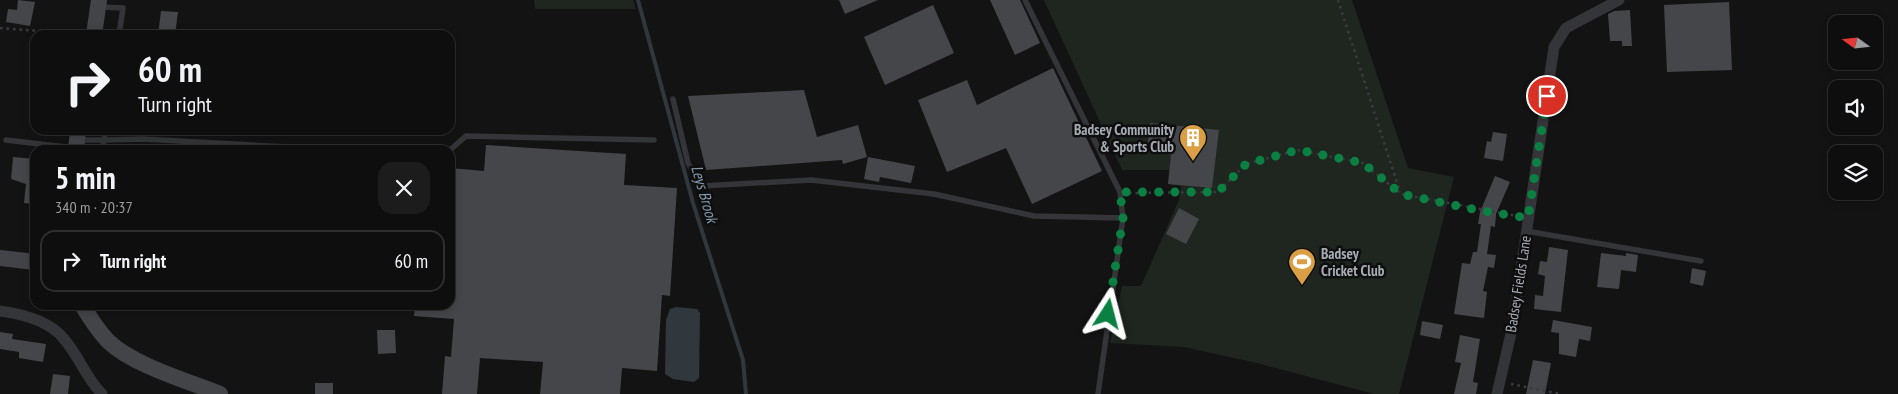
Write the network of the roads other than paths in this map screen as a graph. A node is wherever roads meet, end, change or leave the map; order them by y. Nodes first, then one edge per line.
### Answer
1 (1025, 0) edge
2 (1619, 0) edge
3 (98, 4) edge
4 (95, 30) edge
5 (120, 30) edge
6 (674, 99) dead end
7 (104, 135) edge
8 (6, 140) dead end
9 (104, 140) junction
10 (654, 140) dead end
11 (77, 142) edge
12 (103, 145) edge
13 (242, 145) edge
14 (455, 146) edge
15 (1123, 218) junction
16 (1526, 231) junction
17 (0, 258) edge
18 (30, 261) edge
19 (1701, 261) dead end
20 (85, 310) edge
21 (0, 311) edge
22 (102, 394) edge
23 (220, 394) edge
24 (1098, 394) edge
25 (1497, 394) edge

1 - 15 lane
2 - 16 street, Badsey Fields Lane
3 - 4 main road
3 - 5 lane
6 - 15 lane
7 - 9 lane
8 - 11 lane
9 - 11 lane
9 - 12 lane
9 - 13 lane
10 - 14 lane
15 - 24 lane
16 - 19 lane
16 - 25 street, Badsey Fields Lane
17 - 18 main road
20 - 23 main road
21 - 22 street

